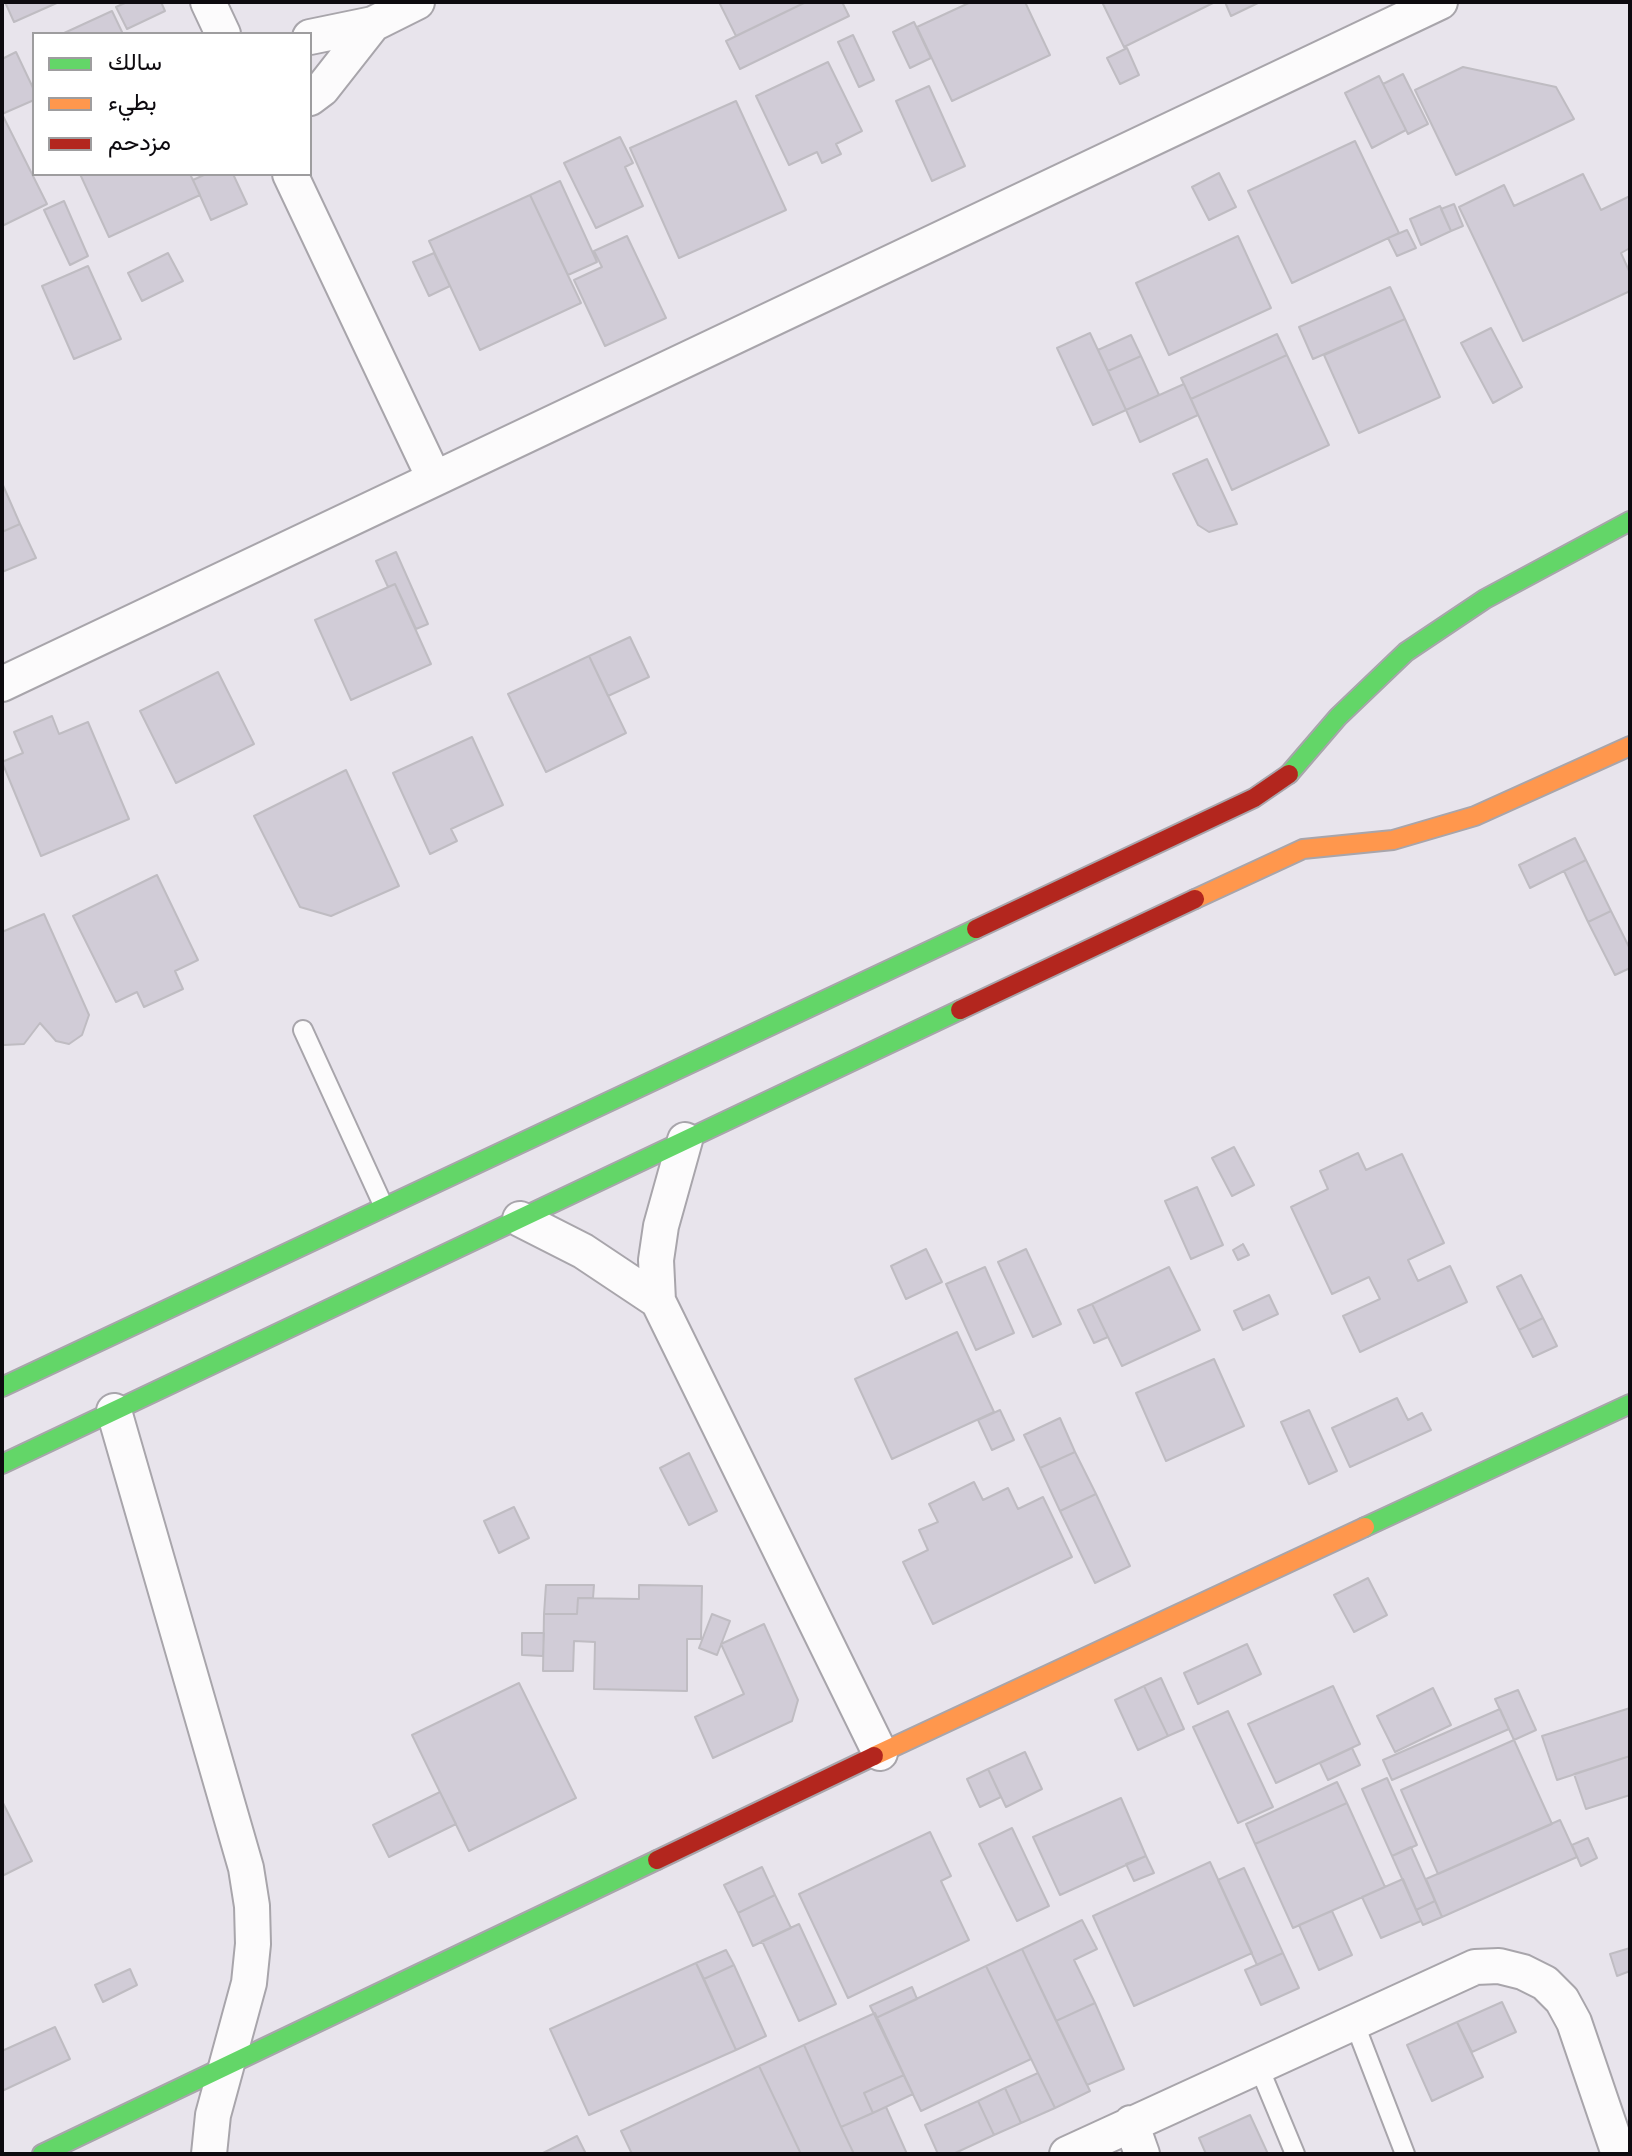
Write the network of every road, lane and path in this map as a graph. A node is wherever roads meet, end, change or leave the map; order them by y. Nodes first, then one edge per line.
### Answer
1 (208, 2) edge
2 (417, 2) edge
3 (1440, 2) edge
4 (373, 24) junction
5 (222, 32) edge
6 (312, 37) edge
7 (312, 96) edge
8 (291, 176) edge
9 (434, 478) junction
10 (1630, 521) edge
11 (2, 684) edge
12 (1630, 746) edge
13 (303, 1030) dead end
14 (685, 1140) junction
15 (384, 1207) junction
16 (520, 1219) junction
17 (658, 1301) junction
18 (2, 1387) edge
19 (1630, 1404) edge
20 (114, 1411) junction
21 (2, 1464) edge
22 (880, 1753) junction
23 (1354, 2022) junction
24 (1258, 2065) junction
25 (225, 2066) junction
26 (1137, 2138) edge
27 (42, 2154) edge
28 (209, 2154) edge
29 (1067, 2154) edge
30 (1295, 2154) edge
31 (1405, 2154) edge
32 (1619, 2154) edge

1 - 5 street
2 - 4 street
3 - 9 street
4 - 6 street
4 - 7 street
8 - 9 street
9 - 11 street
10 - 15 main road
12 - 14 main road
13 - 15 lane
14 - 16 main road
14 - 17 street
15 - 18 main road
16 - 17 street
16 - 20 main road
17 - 22 street
19 - 22 main road
20 - 21 main road
20 - 25 street
22 - 25 main road
23 - 24 street
23 - 31 lane
23 - 32 street
24 - 26 street
24 - 30 lane
25 - 27 main road
25 - 28 street
26 - 29 street

